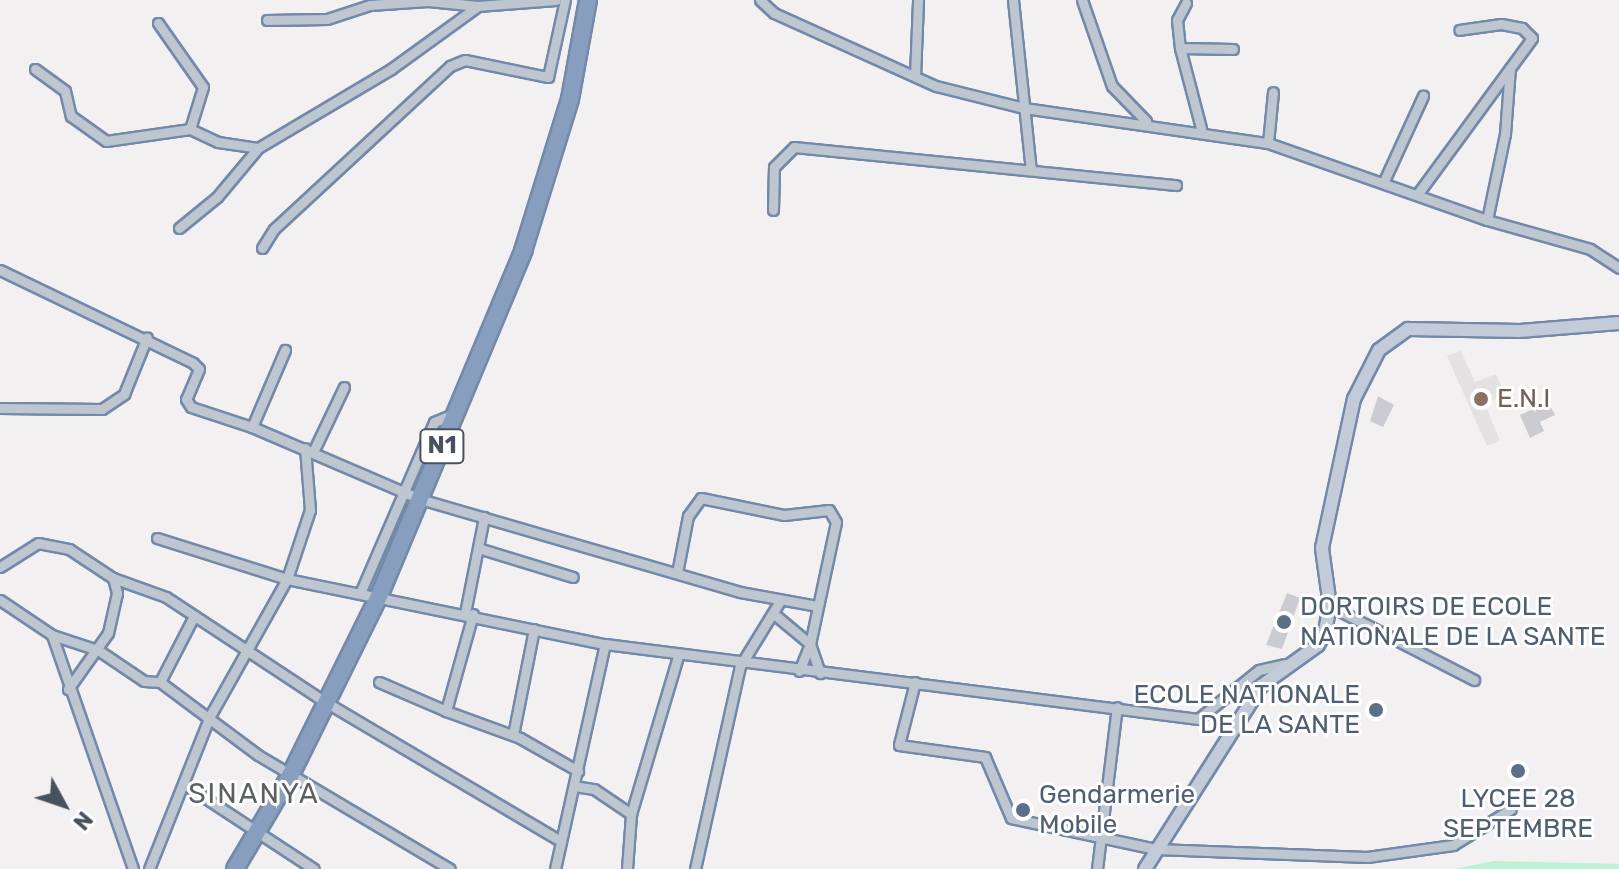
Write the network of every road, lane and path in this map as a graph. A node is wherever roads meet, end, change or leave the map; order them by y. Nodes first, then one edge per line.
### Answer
1 (588, 0) edge
2 (760, 0) edge
3 (918, 0) edge
4 (1013, 0) edge
5 (1082, 0) edge
6 (560, 2) edge
7 (1186, 3) dead end
8 (478, 6) junction
9 (267, 20) dead end
10 (158, 23) dead end
11 (1459, 30) dead end
12 (1180, 48) junction
13 (1233, 49) dead end
14 (1510, 68) junction
15 (35, 69) dead end
16 (915, 76) junction
17 (1273, 92) dead end
18 (1423, 96) dead end
19 (1024, 108) junction
20 (1146, 121) junction
21 (1201, 128) junction
22 (190, 129) junction
23 (1268, 143) junction
24 (258, 148) junction
25 (1031, 170) junction
26 (1384, 181) junction
27 (1176, 185) dead end
28 (1419, 192) junction
29 (773, 210) dead end
30 (1487, 220) junction
31 (179, 228) dead end
32 (262, 248) dead end
33 (1619, 268) edge
34 (0, 270) edge
35 (1619, 323) edge
36 (147, 337) junction
37 (285, 350) dead end
38 (344, 387) dead end
39 (0, 408) edge
40 (252, 427) junction
41 (309, 450) junction
42 (413, 496) junction
43 (484, 517) junction
44 (157, 538) dead end
45 (478, 548) junction
46 (0, 567) edge
47 (677, 573) junction
48 (573, 577) dead end
49 (113, 578) junction
50 (287, 579) junction
51 (361, 591) junction
52 (379, 596) junction
53 (0, 600) edge
54 (780, 601) junction
55 (817, 606) junction
56 (1330, 606) junction
57 (469, 613) junction
58 (774, 614) junction
59 (194, 616) junction
60 (534, 629) junction
61 (52, 635) junction
62 (605, 644) junction
63 (810, 644) junction
64 (98, 650) junction
65 (251, 651) junction
66 (678, 656) junction
67 (1285, 664) junction
68 (740, 666) junction
69 (799, 671) junction
70 (820, 673) junction
71 (1474, 680) dead end
72 (160, 682) junction
73 (379, 682) dead end
74 (915, 682) junction
75 (68, 689) junction
76 (327, 703) junction
77 (1117, 707) junction
78 (446, 711) junction
79 (210, 716) junction
80 (513, 735) junction
81 (578, 771) junction
82 (291, 774) junction
83 (184, 784) junction
84 (574, 786) junction
85 (1511, 809) dead end
86 (631, 814) junction
87 (258, 833) junction
88 (1103, 838) junction
89 (557, 839) junction
90 (1156, 849) junction
91 (133, 869) edge
92 (149, 869) edge
93 (235, 869) edge
94 (314, 869) edge
95 (450, 869) edge
96 (555, 869) edge
97 (627, 869) edge
98 (695, 869) edge
99 (1097, 869) edge
100 (1145, 869) edge

1 - 42 highway, N1
2 - 16 street
3 - 16 street
4 - 19 street
5 - 20 street
6 - 8 street
6 - 32 street
7 - 12 street
8 - 9 street
8 - 24 street
10 - 22 street
11 - 14 street
12 - 13 street
12 - 21 street
14 - 28 street
14 - 30 street
15 - 22 street
16 - 19 street
17 - 23 street
18 - 26 street
19 - 20 street
19 - 25 street
20 - 21 street
21 - 23 street
22 - 24 street
23 - 26 street
24 - 31 street
25 - 27 street
25 - 29 street
26 - 28 street
28 - 30 street
30 - 33 street
34 - 36 street
35 - 56 street
36 - 39 street
36 - 40 street
37 - 40 street
38 - 41 street
40 - 41 street
41 - 42 street
41 - 50 street
42 - 43 street
42 - 51 street
42 - 52 highway, N1
43 - 45 street
43 - 47 street
44 - 50 street
45 - 48 street
45 - 57 street
46 - 49 street
47 - 54 street
47 - 55 street
49 - 59 street
49 - 64 street
50 - 51 street
50 - 65 street
51 - 52 street
52 - 57 street
52 - 76 highway, N1
53 - 61 street
54 - 55 street
54 - 58 street
55 - 63 street
56 - 67 street
56 - 71 street
57 - 60 street
57 - 78 street
58 - 63 street
58 - 68 street
59 - 65 street
59 - 72 street
60 - 62 street
60 - 80 street
61 - 64 street
61 - 75 street
62 - 66 street
62 - 81 street
63 - 69 street
63 - 70 street
64 - 72 street
64 - 75 street
65 - 76 street
65 - 79 street
66 - 68 street
66 - 86 street
67 - 77 street
67 - 90 street
68 - 69 street
68 - 98 street
69 - 70 street
70 - 74 street
72 - 79 street
73 - 78 street
74 - 77 street
74 - 88 street
75 - 91 street
76 - 82 highway, N1
76 - 89 street
77 - 88 street
78 - 80 street
79 - 82 street
79 - 83 street
80 - 81 street
81 - 84 street
82 - 87 highway, N1
82 - 95 street
83 - 87 street
83 - 92 street
84 - 86 street
84 - 89 street
85 - 90 street
86 - 97 street
87 - 93 highway, N1
87 - 94 street
88 - 90 street
88 - 99 street
89 - 96 street
90 - 100 street

